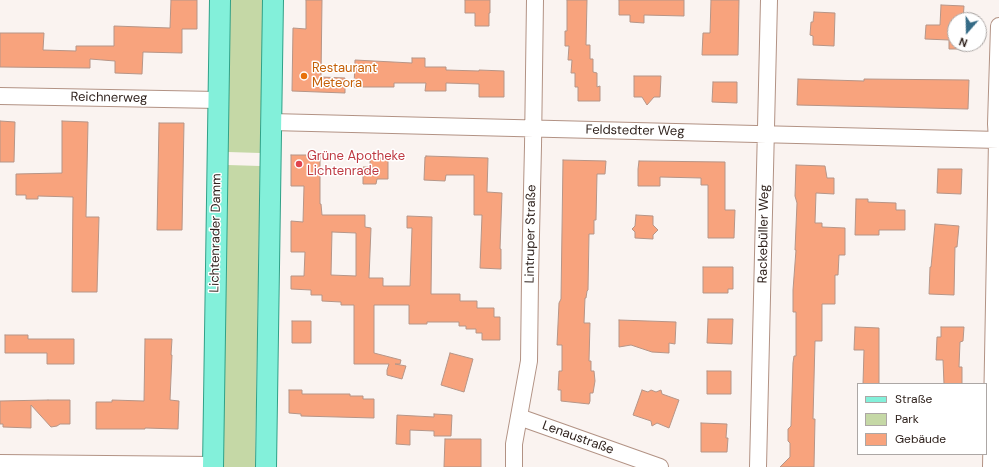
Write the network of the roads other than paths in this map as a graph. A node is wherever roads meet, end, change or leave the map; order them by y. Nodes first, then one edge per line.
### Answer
1 (220, 0) edge
2 (273, 0) edge
3 (535, 0) edge
4 (769, 0) edge
5 (999, 26) edge
6 (0, 96) edge
7 (218, 100) junction
8 (271, 122) junction
9 (533, 128) junction
10 (766, 134) junction
11 (998, 140) edge
12 (518, 417) junction
13 (0, 463) edge
14 (213, 466) edge
15 (266, 467) edge
16 (514, 467) edge
17 (660, 467) edge
18 (758, 467) edge
19 (991, 467) edge

1 - 7 main road, Lichtenrader Damm
2 - 8 main road
3 - 9 street, Lintruper Straße
4 - 10 street, Rackebüller Weg
5 - 11 street
6 - 7 street, Reichnerweg
7 - 14 main road, Lichtenrader Damm
8 - 9 street, Feldstedter Weg
8 - 15 main road
9 - 10 street, Feldstedter Weg
9 - 12 street, Lintruper Straße
10 - 11 street, Feldstedter Weg
10 - 18 street, Rackebüller Weg
11 - 19 street
12 - 16 street, Lintruper Straße
12 - 17 street, Lenaustraße
13 - 14 street

